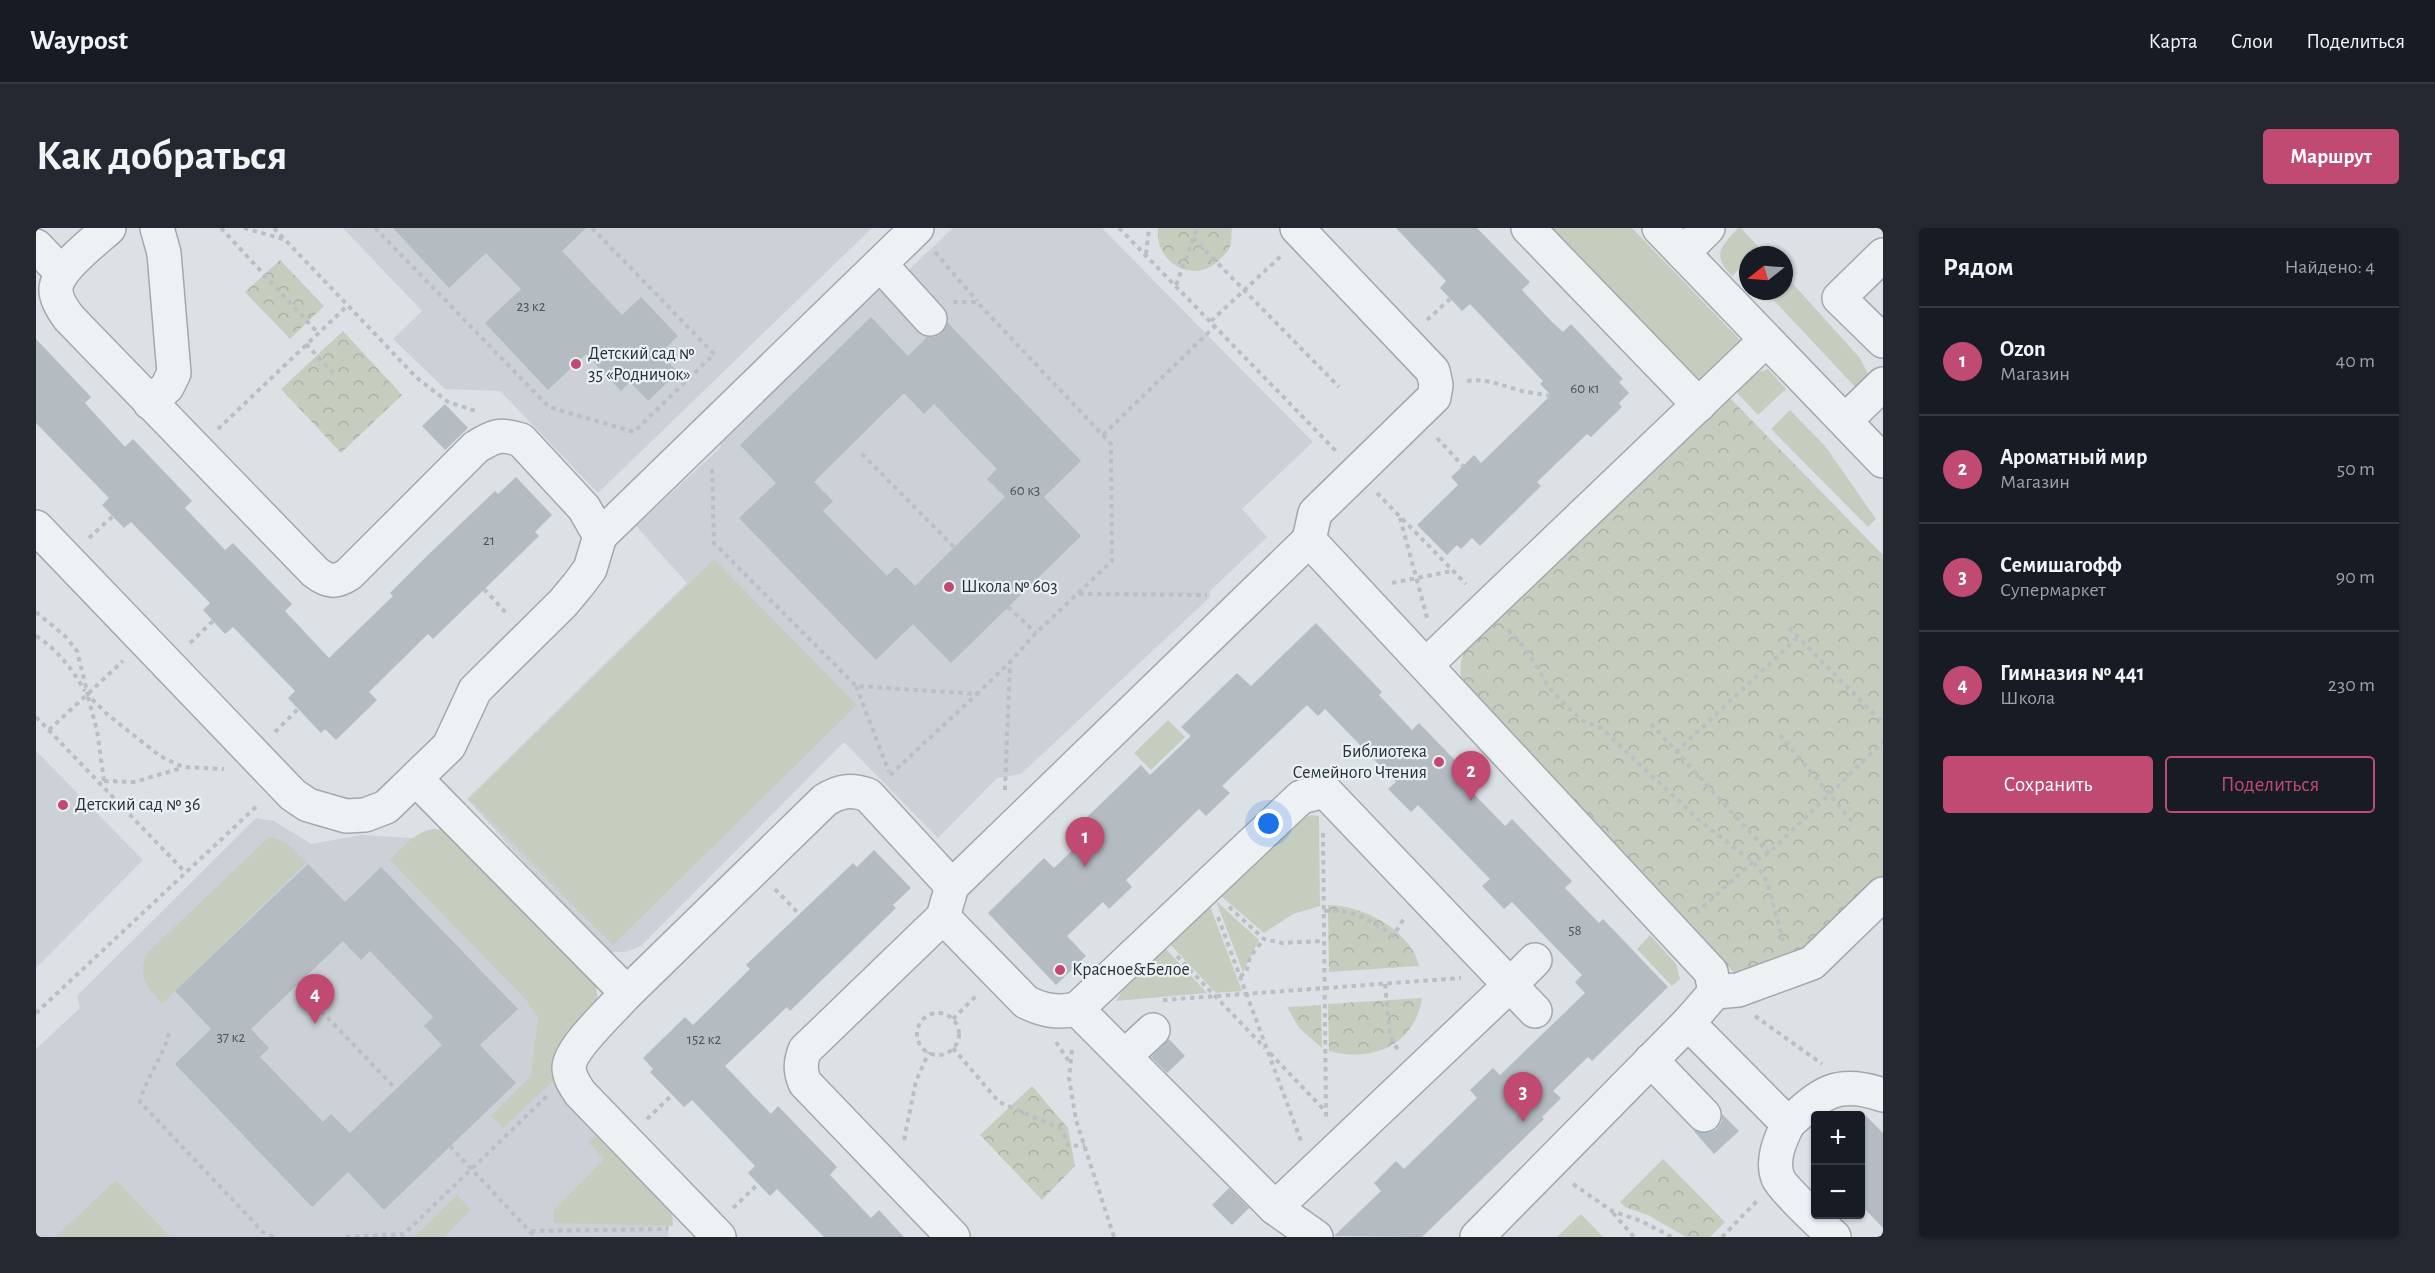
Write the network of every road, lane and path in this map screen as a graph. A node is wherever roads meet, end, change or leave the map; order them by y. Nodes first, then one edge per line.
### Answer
1 (109, 228) edge
2 (157, 228) edge
3 (221, 228) edge
4 (244, 228) edge
5 (274, 228) edge
6 (375, 228) edge
7 (592, 228) edge
8 (1119, 228) edge
9 (1149, 228) edge
10 (1197, 228) edge
11 (1528, 228) edge
12 (1659, 228) edge
13 (1708, 228) edge
14 (1300, 232) edge
15 (925, 238) edge
16 (1193, 238) junction
17 (285, 240) junction
18 (36, 246) edge
19 (1683, 253) junction
20 (1146, 255) junction
21 (1883, 255) edge
22 (881, 265) junction
23 (62, 273) junction
24 (1176, 285) junction
25 (1244, 290) junction
26 (977, 302) junction
27 (348, 305) junction
28 (922, 310) joint
29 (1211, 321) junction
30 (1215, 326) junction
31 (318, 333) junction
32 (1766, 340) junction
33 (1883, 341) edge
34 (306, 344) junction
35 (333, 373) dead end
36 (1883, 384) edge
37 (1436, 385) junction
38 (1339, 387) dead end
39 (1551, 396) dead end
40 (150, 403) junction
41 (1698, 405) junction
42 (481, 413) dead end
43 (1416, 416) junction
44 (1845, 421) junction
45 (1102, 435) junction
46 (195, 450) junction
47 (862, 454) dead end
48 (1883, 461) edge
49 (1462, 466) dead end
50 (712, 467) dead end
51 (1357, 472) junction
52 (1400, 517) junction
53 (36, 527) edge
54 (600, 536) junction
55 (1309, 540) junction
56 (954, 548) dead end
57 (1078, 594) junction
58 (1251, 595) junction
59 (1487, 606) junction
60 (1008, 607) dead end
61 (36, 612) edge
62 (1789, 628) dead end
63 (1036, 633) junction
64 (36, 636) edge
65 (1798, 637) junction
66 (144, 641) junction
67 (1432, 660) junction
68 (1010, 662) junction
69 (856, 686) junction
70 (977, 694) junction
71 (88, 695) junction
72 (298, 709) dead end
73 (36, 717) edge
74 (1883, 723) edge
75 (1651, 724) dead end
76 (49, 730) junction
77 (1780, 735) dead end
78 (1883, 742) edge
79 (1676, 752) junction
80 (253, 753) junction
81 (183, 767) junction
82 (890, 774) junction
83 (416, 779) junction
84 (883, 782) dead end
85 (103, 783) junction
86 (282, 783) junction
87 (1830, 794) junction
88 (1855, 825) dead end
89 (1323, 831) dead end
90 (1003, 837) junction
91 (1769, 854) junction
92 (1753, 862) junction
93 (185, 872) junction
94 (952, 886) junction
95 (1206, 886) junction
96 (776, 890) dead end
97 (1422, 892) junction
98 (1324, 911) junction
99 (1877, 912) edge
100 (800, 914) dead end
101 (943, 917) junction
102 (1674, 932) junction
103 (1156, 934) junction
104 (1264, 939) junction
105 (1324, 941) junction
106 (1535, 960) dead end
107 (1795, 970) junction
108 (1240, 976) junction
109 (1469, 978) dead end
110 (1385, 984) junction
111 (1510, 985) junction
112 (1324, 988) junction
113 (1715, 992) junction
114 (627, 993) junction
115 (1247, 994) junction
116 (1215, 996) junction
117 (1077, 1009) junction
118 (321, 1011) dead end
119 (1535, 1011) dead end
120 (36, 1012) edge
121 (1156, 1015) joint
122 (1688, 1023) junction
123 (169, 1033) dead end
124 (953, 1048) junction
125 (1268, 1051) junction
126 (929, 1052) junction
127 (1125, 1056) junction
128 (1651, 1060) junction
129 (1829, 1070) dead end
130 (1414, 1077) junction
131 (571, 1079) junction
132 (396, 1089) dead end
133 (1883, 1095) edge
134 (1325, 1111) junction
135 (1704, 1115) dead end
136 (1788, 1124) junction
137 (1338, 1129) junction
138 (1084, 1145) junction
139 (450, 1146) dead end
140 (1550, 1162) junction
141 (471, 1167) junction
142 (1313, 1173) junction
143 (893, 1176) junction
144 (1275, 1208) junction
145 (1611, 1211) junction
146 (1629, 1217) junction
147 (1625, 1224) junction
148 (531, 1231) junction
149 (698, 1232) edge
150 (402, 1236) edge
151 (273, 1237) edge
152 (346, 1237) edge
153 (535, 1237) edge
154 (953, 1237) edge
155 (1114, 1237) edge
156 (1316, 1237) edge
157 (1477, 1237) edge
158 (1634, 1237) edge
159 (1672, 1237) edge
160 (1834, 1237) edge

1 - 23 street
2 - 40 street
3 - 31 path
4 - 17 path
5 - 17 path
6 - 7 path
8 - 20 path
9 - 20 path
10 - 16 path
11 - 41 street
12 - 19 street
13 - 19 street
14 - 25 path
14 - 37 street
15 - 22 street
15 - 26 path
16 - 24 path
16 - 25 path
17 - 27 path
18 - 23 street
19 - 32 street
20 - 24 path
21 - 33 street
22 - 28 street
22 - 54 street
23 - 40 street
24 - 29 path
25 - 29 path
25 - 38 path
26 - 28 path
26 - 45 path
27 - 31 path
27 - 42 path
29 - 30 path
30 - 45 path
30 - 51 path
31 - 34 path
32 - 41 street
32 - 44 street
34 - 35 path
34 - 46 path
36 - 44 street
37 - 39 path
37 - 43 street
40 - 46 street
41 - 59 street
43 - 49 path
43 - 51 street
44 - 48 street
45 - 57 path
46 - 54 street
47 - 56 path
50 - 69 path
51 - 52 path
51 - 55 street
52 - 59 path
52 - 67 path
53 - 66 street
54 - 83 street
55 - 58 street
55 - 67 street
57 - 58 path
57 - 63 path
58 - 90 street
59 - 67 street
59 - 92 path
60 - 63 path
61 - 71 path
62 - 65 path
63 - 68 path
64 - 71 path
65 - 74 path
65 - 79 path
66 - 71 path
66 - 80 street
67 - 102 street
68 - 70 path
68 - 90 path
69 - 70 path
69 - 82 path
70 - 82 path
71 - 76 path
71 - 81 path
71 - 85 path
72 - 80 path
73 - 76 path
75 - 79 path
76 - 85 path
77 - 87 path
78 - 87 path
79 - 91 path
80 - 81 path
80 - 86 street
81 - 85 path
82 - 84 path
83 - 86 street
83 - 114 street
85 - 93 path
86 - 93 path
87 - 88 path
87 - 91 path
89 - 98 path
90 - 94 street
91 - 92 path
92 - 102 path
92 - 107 path
93 - 120 path
94 - 101 street
94 - 114 street
95 - 97 street
95 - 103 street
95 - 104 path
95 - 108 path
96 - 100 path
97 - 98 path
97 - 111 street
98 - 105 path
99 - 107 street
101 - 117 street
101 - 143 street
102 - 113 street
103 - 116 path
103 - 117 street
104 - 105 path
104 - 108 path
105 - 112 path
106 - 111 street
107 - 113 street
108 - 115 path
109 - 110 path
110 - 112 path
110 - 130 path
111 - 119 street
111 - 130 street
112 - 115 path
112 - 134 path
113 - 122 street
113 - 129 path
114 - 131 street
115 - 116 path
115 - 125 path
116 - 121 path
116 - 125 path
117 - 127 street
117 - 138 path
118 - 132 path
121 - 127 street
122 - 128 street
122 - 136 street
123 - 151 path
124 - 126 path
124 - 126 path
124 - 138 path
125 - 134 path
125 - 142 path
126 - 143 path
127 - 144 street
128 - 135 street
128 - 140 street
130 - 137 street
131 - 141 path
131 - 149 street
133 - 136 street
134 - 137 path
134 - 137 path
136 - 160 street
137 - 142 street
138 - 155 path
139 - 141 path
140 - 145 path
140 - 157 street
141 - 148 path
141 - 150 path
142 - 144 street
143 - 154 street
144 - 156 street
145 - 146 path
145 - 147 path
146 - 147 path
146 - 159 path
147 - 158 path
148 - 149 path
148 - 153 path
150 - 152 path

